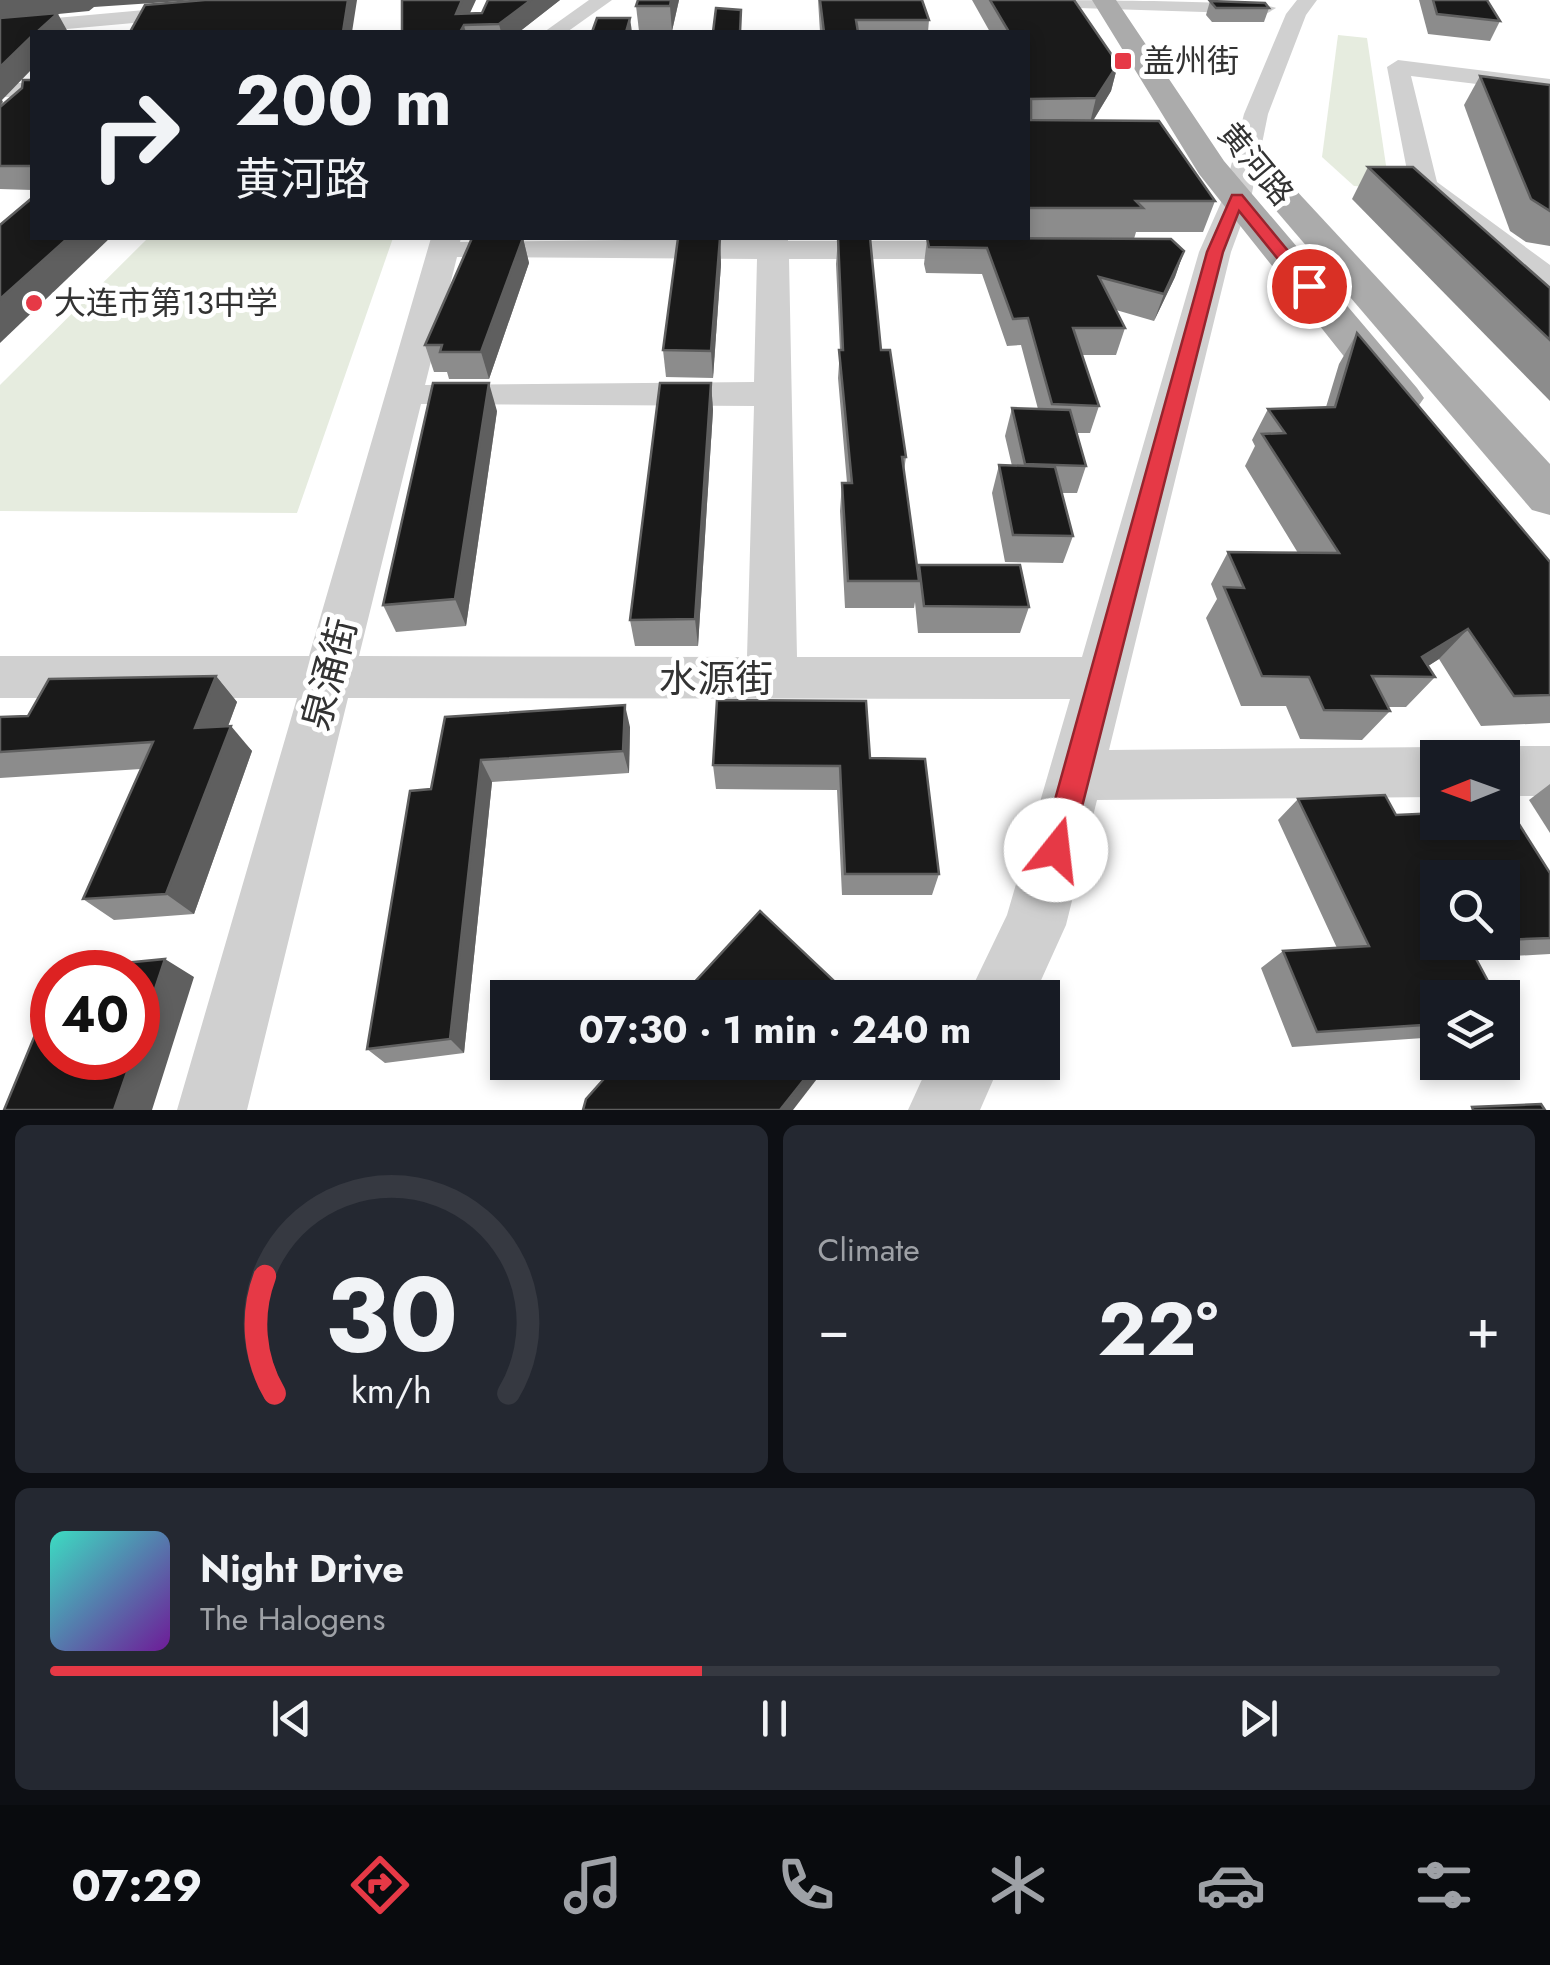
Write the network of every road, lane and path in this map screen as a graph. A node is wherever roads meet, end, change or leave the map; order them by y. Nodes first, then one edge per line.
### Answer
1 (143, 0) edge
2 (323, 0) edge
3 (602, 0) edge
4 (1014, 0) edge
5 (1123, 3) edge
6 (1304, 4) edge
7 (124, 17) junction
8 (0, 28) edge
9 (108, 30) edge
10 (557, 30) edge
11 (1163, 38) dead end
12 (1550, 86) edge
13 (0, 90) edge
14 (30, 92) edge
15 (30, 95) edge
16 (13, 116) edge
17 (1155, 139) edge
18 (1191, 139) junction
19 (1234, 158) junction
20 (774, 243) edge
21 (444, 244) edge
22 (1023, 250) edge
23 (1550, 280) edge
24 (773, 394) junction
25 (404, 395) junction
26 (1425, 426) edge
27 (1550, 497) edge
28 (0, 677) edge
29 (328, 677) junction
30 (772, 678) junction
31 (1103, 678) junction
32 (1520, 771) edge
33 (1550, 771) edge
34 (1420, 772) edge
35 (1077, 775) junction
36 (1008, 980) edge
37 (958, 1080) edge
38 (212, 1110) edge
39 (943, 1110) edge

1 - 7 street
2 - 7 street
3 - 10 street
4 - 5 street
5 - 6 street
5 - 11 main road
5 - 18 main road, 黄河路
6 - 19 street
7 - 8 street
7 - 9 street
12 - 23 street
13 - 14 street
15 - 16 street
17 - 18 street
18 - 19 main road, 黄河路
19 - 26 main road, 黄河路
19 - 27 main road, 黄河路
19 - 31 street
20 - 21 street
20 - 22 street
20 - 24 street
21 - 25 street, 泉涌街
24 - 25 street
24 - 30 street
25 - 29 street, 泉涌街
28 - 29 street, 水源街
29 - 30 street, 水源街
29 - 38 street, 泉涌街
30 - 31 street, 水源街
31 - 35 street
32 - 33 street
34 - 35 street
35 - 36 street
37 - 39 street

